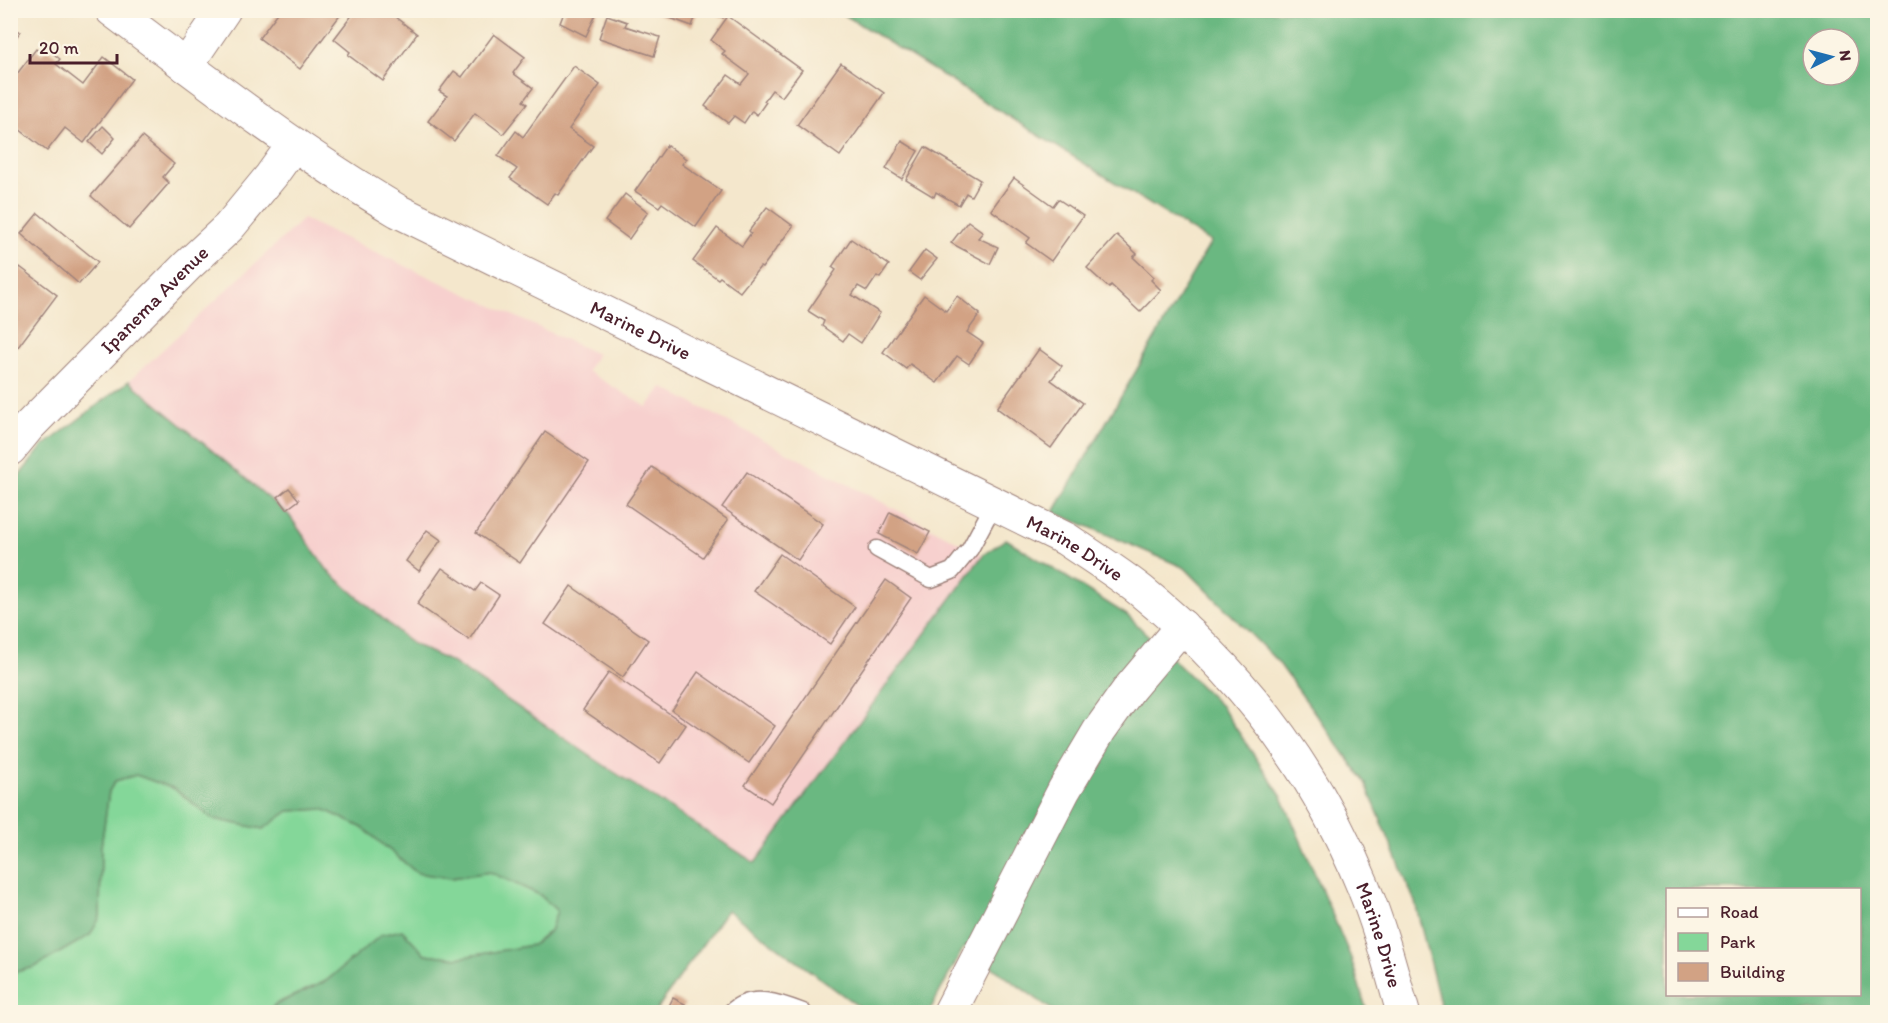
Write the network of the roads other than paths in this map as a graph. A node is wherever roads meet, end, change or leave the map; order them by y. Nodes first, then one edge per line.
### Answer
1 (111, 10) edge
2 (225, 10) edge
3 (186, 66) junction
4 (294, 144) junction
5 (16, 432) edge
6 (994, 504) junction
7 (877, 549) dead end
8 (1182, 626) junction
9 (731, 1012) edge
10 (803, 1012) edge
11 (950, 1012) edge
12 (1403, 1012) edge

1 - 3 street, Marine Drive
2 - 3 street
3 - 4 street, Marine Drive
4 - 5 street, Ipanema Avenue
4 - 6 street, Marine Drive
6 - 7 lane
6 - 8 street, Marine Drive
8 - 11 street
8 - 12 street, Marine Drive
9 - 10 lane

